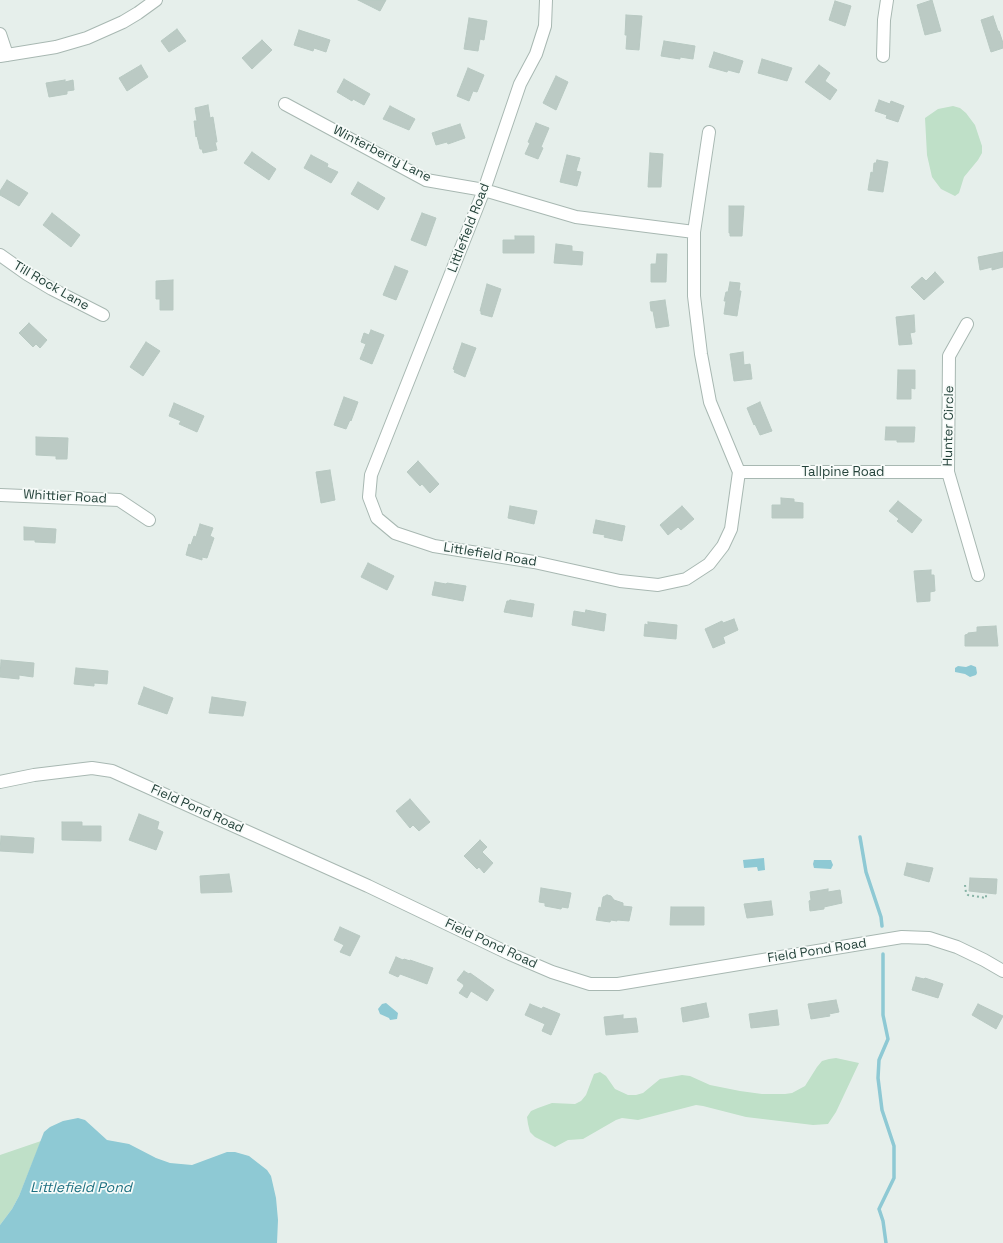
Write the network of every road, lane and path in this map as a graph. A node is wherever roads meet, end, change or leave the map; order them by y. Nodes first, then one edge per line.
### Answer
1 (156, 0) edge
2 (546, 0) edge
3 (887, 0) edge
4 (0, 34) edge
5 (3, 56) edge
6 (883, 56) dead end
7 (285, 104) dead end
8 (709, 132) dead end
9 (484, 190) junction
10 (694, 232) junction
11 (0, 255) edge
12 (103, 315) dead end
13 (967, 324) dead end
14 (739, 472) junction
15 (948, 472) junction
16 (0, 494) edge
17 (149, 520) dead end
18 (978, 576) dead end
19 (0, 782) edge
20 (965, 885) dead end
21 (986, 893) dead end
22 (1003, 971) edge

1 - 5 street
2 - 9 street, Littlefield Road
3 - 6 street
4 - 5 street
7 - 9 street, Winterberry Lane
8 - 10 street
9 - 10 street, Winterberry Lane
9 - 14 street, Littlefield Road
10 - 14 street
11 - 12 street, Till Rock Lane
13 - 15 street, Hunter Circle
14 - 15 street, Tallpine Road
15 - 18 street, Hunter Circle
16 - 17 street, Whittier Road
19 - 22 street, Field Pond Road
20 - 21 path

